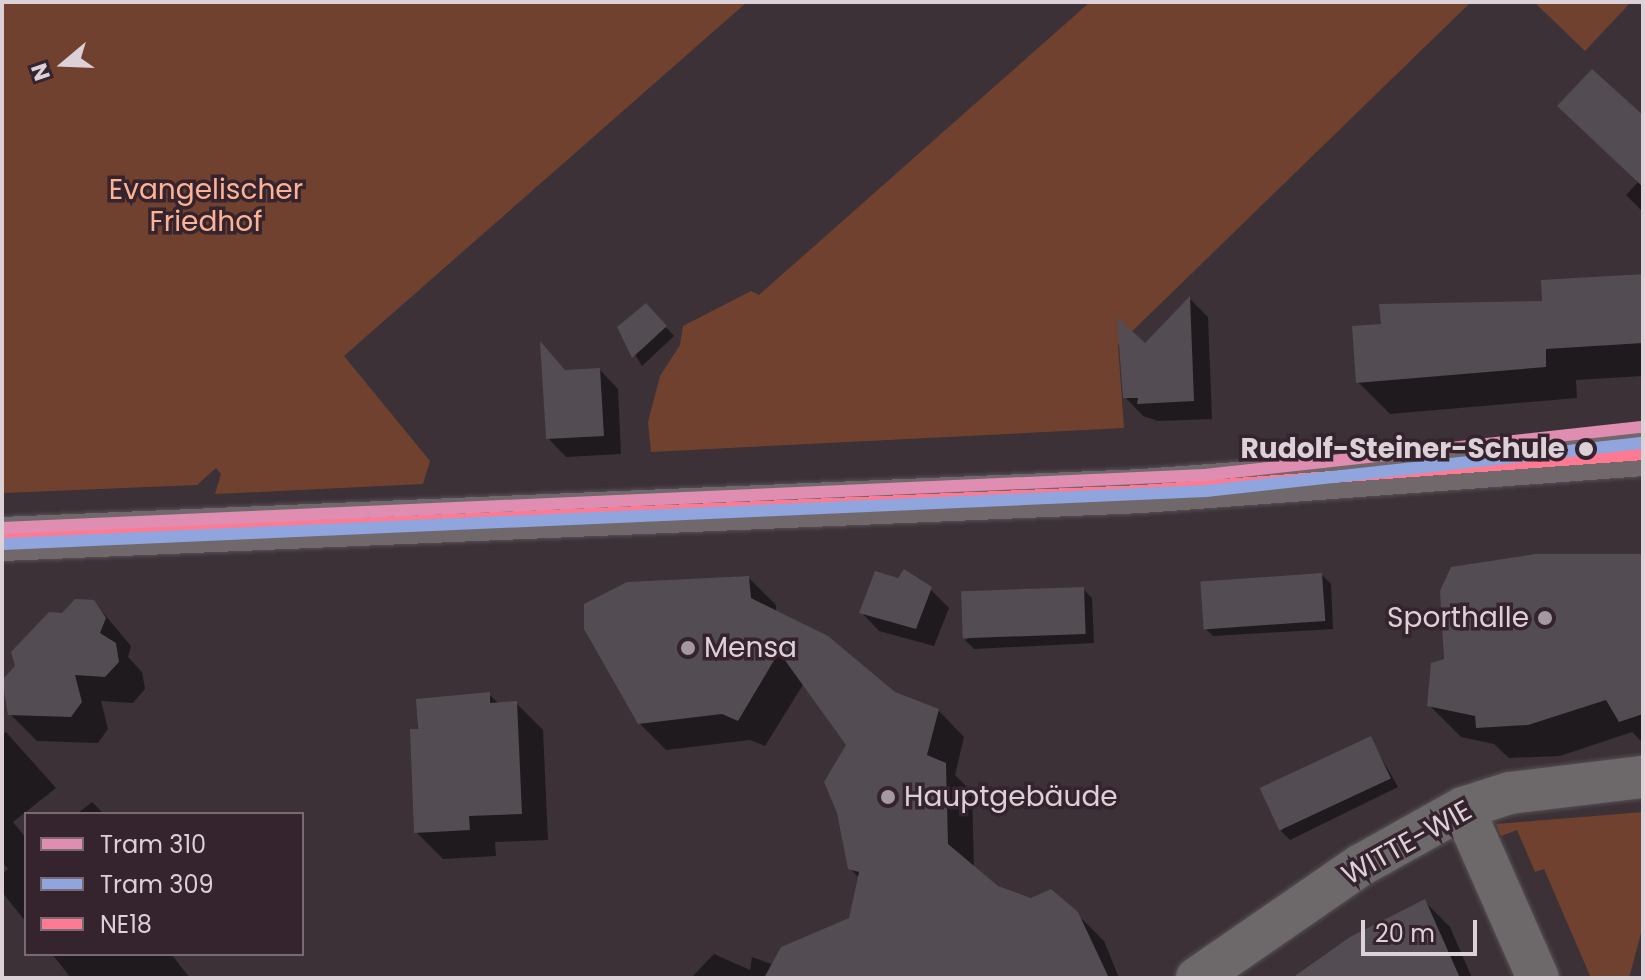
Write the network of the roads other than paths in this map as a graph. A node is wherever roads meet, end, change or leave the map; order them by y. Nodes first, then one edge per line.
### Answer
1 (1643, 454) edge
2 (2, 539) edge
3 (1643, 777) edge
4 (1463, 808) junction
5 (1197, 978) edge
6 (1538, 978) edge

1 - 2 main road
3 - 4 street, WITTE-WIE
4 - 5 street, WITTE-WIE
4 - 6 street

